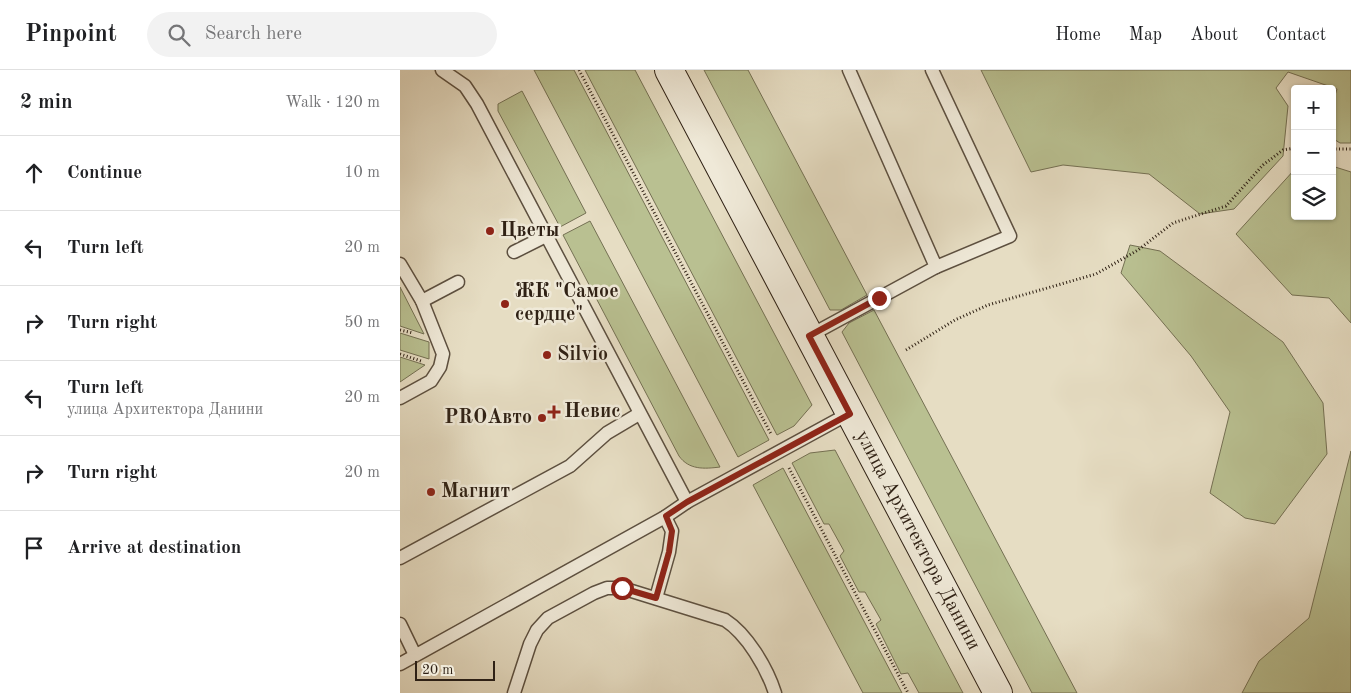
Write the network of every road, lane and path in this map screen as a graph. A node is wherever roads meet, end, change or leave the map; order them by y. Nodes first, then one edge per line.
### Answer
1 (442, 70) edge
2 (579, 70) edge
3 (670, 70) edge
4 (849, 70) edge
5 (932, 70) edge
6 (1291, 149) edge
7 (1336, 149) edge
8 (1351, 149) edge
9 (546, 236) junction
10 (514, 252) dead end
11 (400, 264) edge
12 (936, 267) junction
13 (458, 282) dead end
14 (422, 301) junction
15 (809, 336) junction
16 (906, 350) dead end
17 (400, 398) edge
18 (639, 414) junction
19 (850, 414) junction
20 (774, 440) dead end
21 (790, 470) dead end
22 (687, 502) junction
23 (666, 516) junction
24 (400, 558) edge
25 (656, 598) junction
26 (400, 624) edge
27 (415, 655) junction
28 (400, 664) edge
29 (514, 693) edge
30 (775, 693) edge
31 (908, 693) edge
32 (998, 693) edge

1 - 9 lane
2 - 20 path
3 - 15 street, улица Архитектора Данини
4 - 12 lane
5 - 12 lane
6 - 16 path
7 - 8 path
9 - 10 lane
9 - 18 lane
11 - 14 lane
12 - 15 lane
13 - 14 lane
14 - 17 lane
15 - 19 street, улица Архитектора Данини
18 - 22 lane
18 - 24 lane
19 - 22 lane
19 - 32 street, улица Архитектора Данини
21 - 31 path
22 - 23 lane
23 - 25 lane
23 - 27 lane
25 - 29 lane
25 - 30 lane
26 - 27 lane
27 - 28 lane

